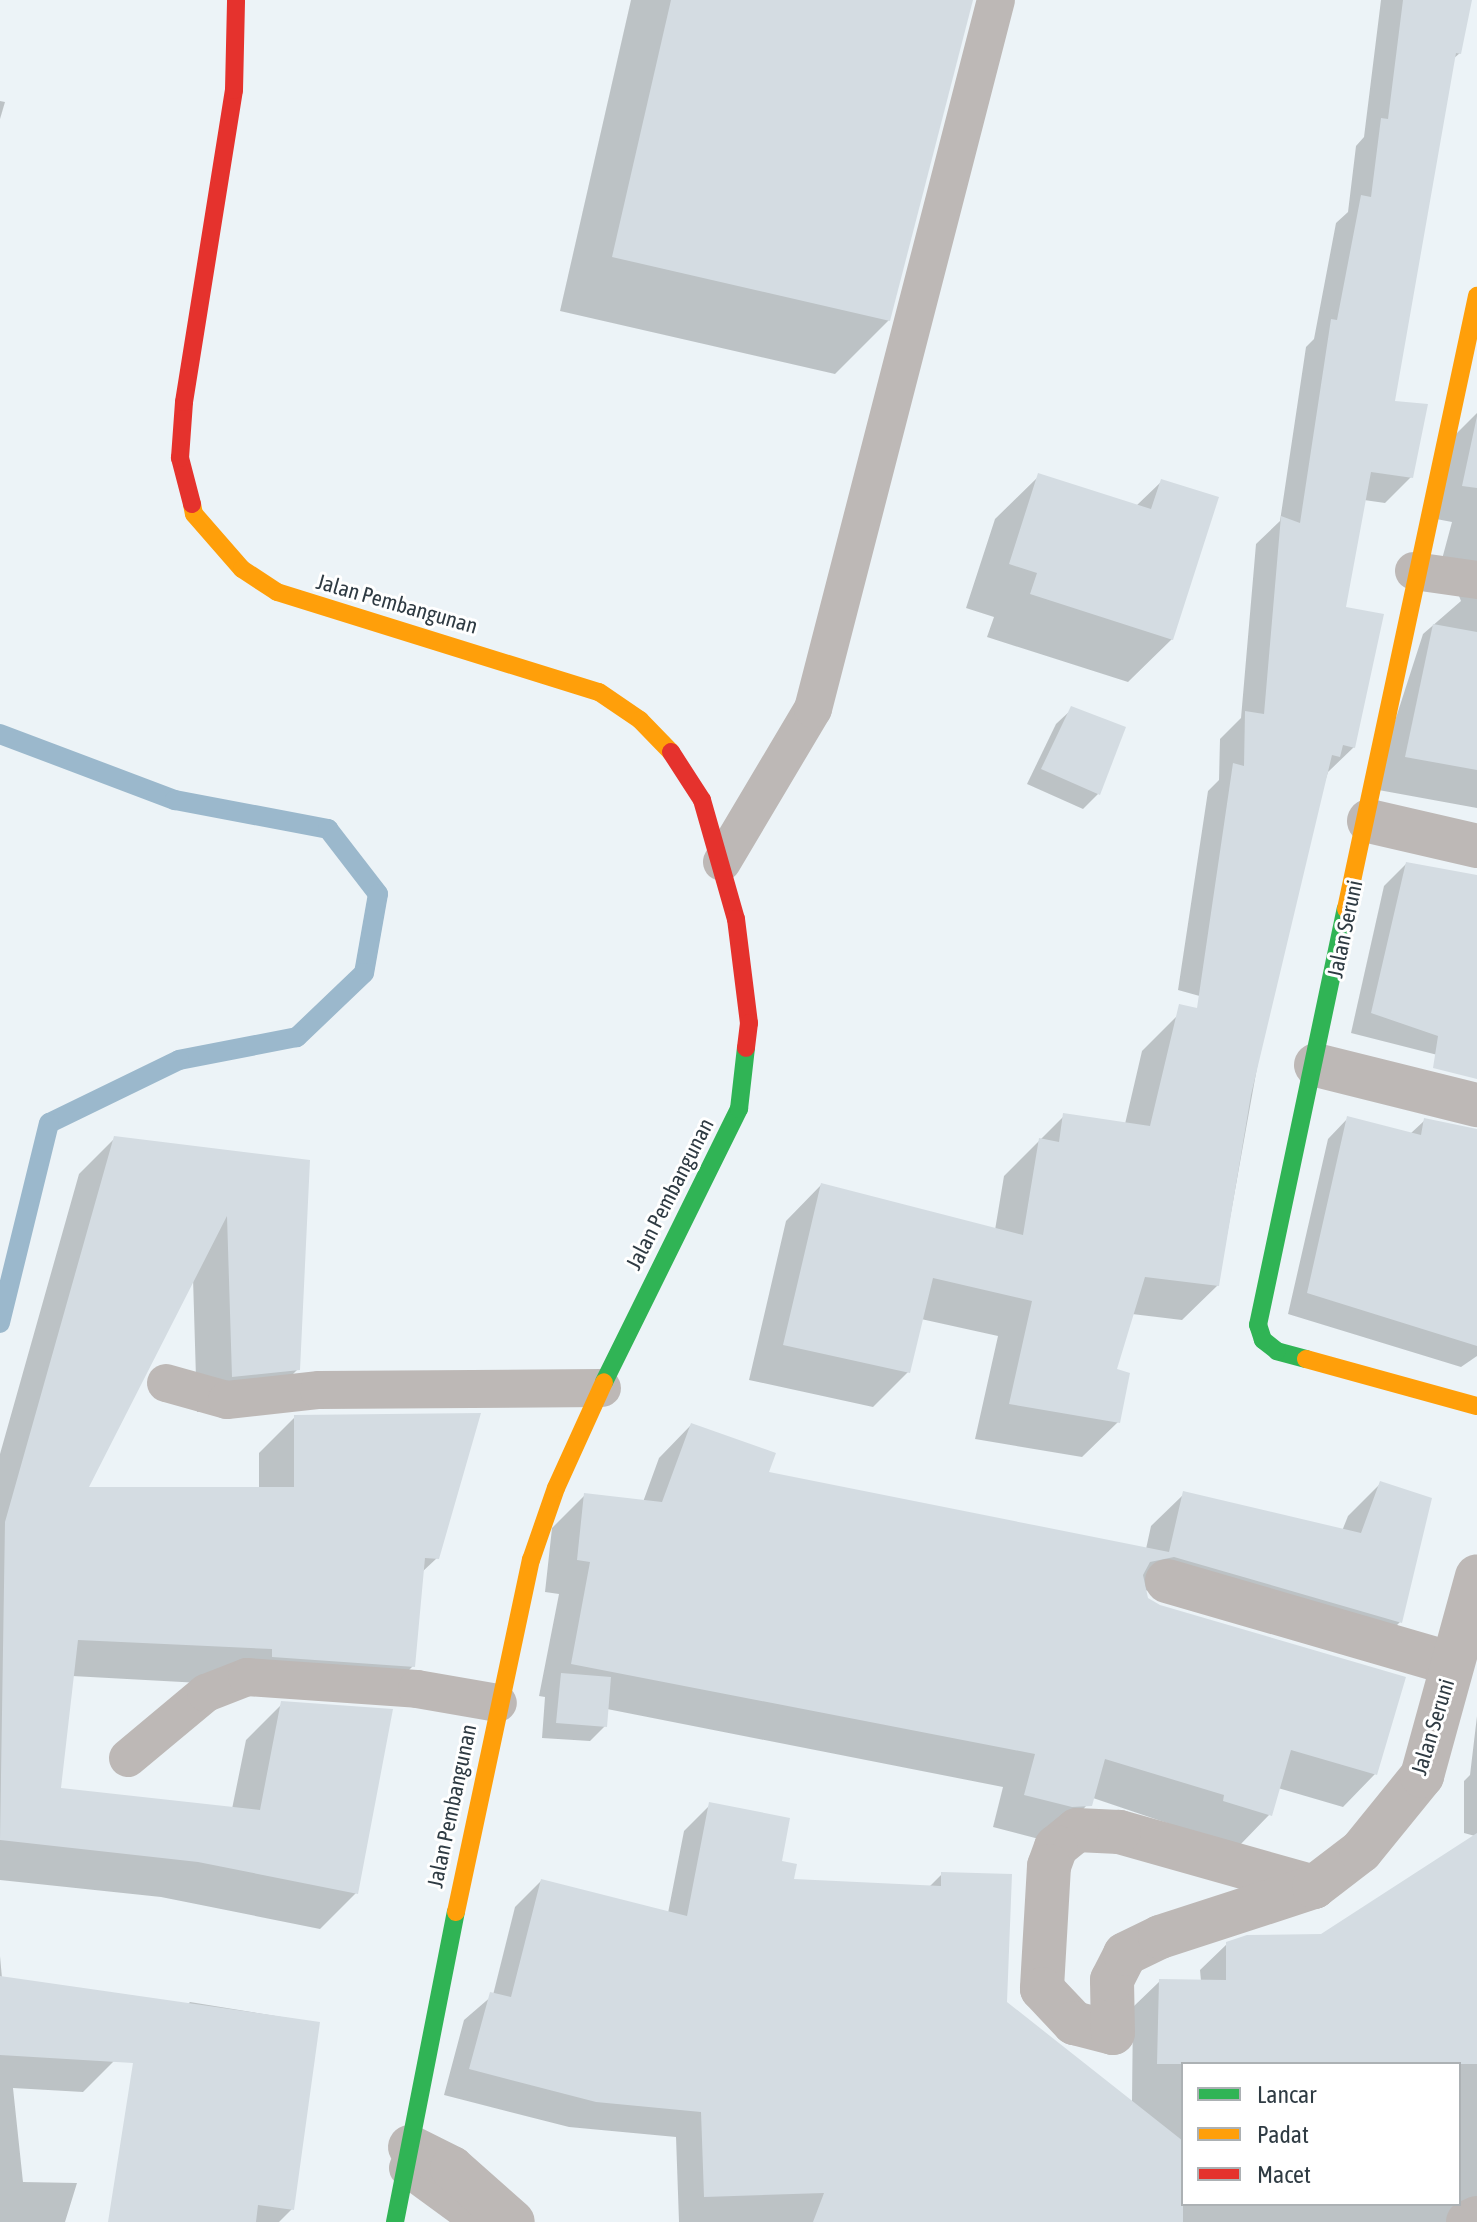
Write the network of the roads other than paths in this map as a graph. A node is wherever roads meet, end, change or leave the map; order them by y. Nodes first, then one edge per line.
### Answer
1 (236, 0) edge
2 (996, 0) edge
3 (1477, 296) edge
4 (1463, 434) edge
5 (1414, 571) junction
6 (1477, 580) edge
7 (1369, 821) junction
8 (1477, 846) edge
9 (722, 862) junction
10 (1316, 1065) junction
11 (1477, 1105) edge
12 (166, 1383) dead end
13 (602, 1388) junction
14 (1477, 1406) edge
15 (1477, 1576) edge
16 (1167, 1581) dead end
17 (1452, 1664) junction
18 (498, 1703) junction
19 (128, 1758) dead end
20 (1314, 1887) junction
21 (409, 2157) junction
22 (1477, 2218) edge
23 (395, 2222) edge
24 (482, 2222) edge
25 (513, 2222) edge
26 (1468, 2222) edge

1 - 9 street, Jalan Pembangunan
2 - 9 lane
3 - 4 street, Jalan Seruni
4 - 5 street, Jalan Seruni
5 - 6 lane
5 - 7 street, Jalan Seruni
7 - 8 street
7 - 10 street, Jalan Seruni
9 - 13 street, Jalan Pembangunan
10 - 11 street
10 - 14 street, Jalan Seruni
12 - 13 lane
13 - 18 street, Jalan Pembangunan
15 - 17 street, Jalan Seruni
16 - 17 street
17 - 20 street, Jalan Seruni
18 - 19 lane
18 - 21 street, Jalan Pembangunan
20 - 20 street, Jalan Seruni
21 - 23 street, Jalan Pembangunan
21 - 24 lane
21 - 25 street
22 - 26 street

